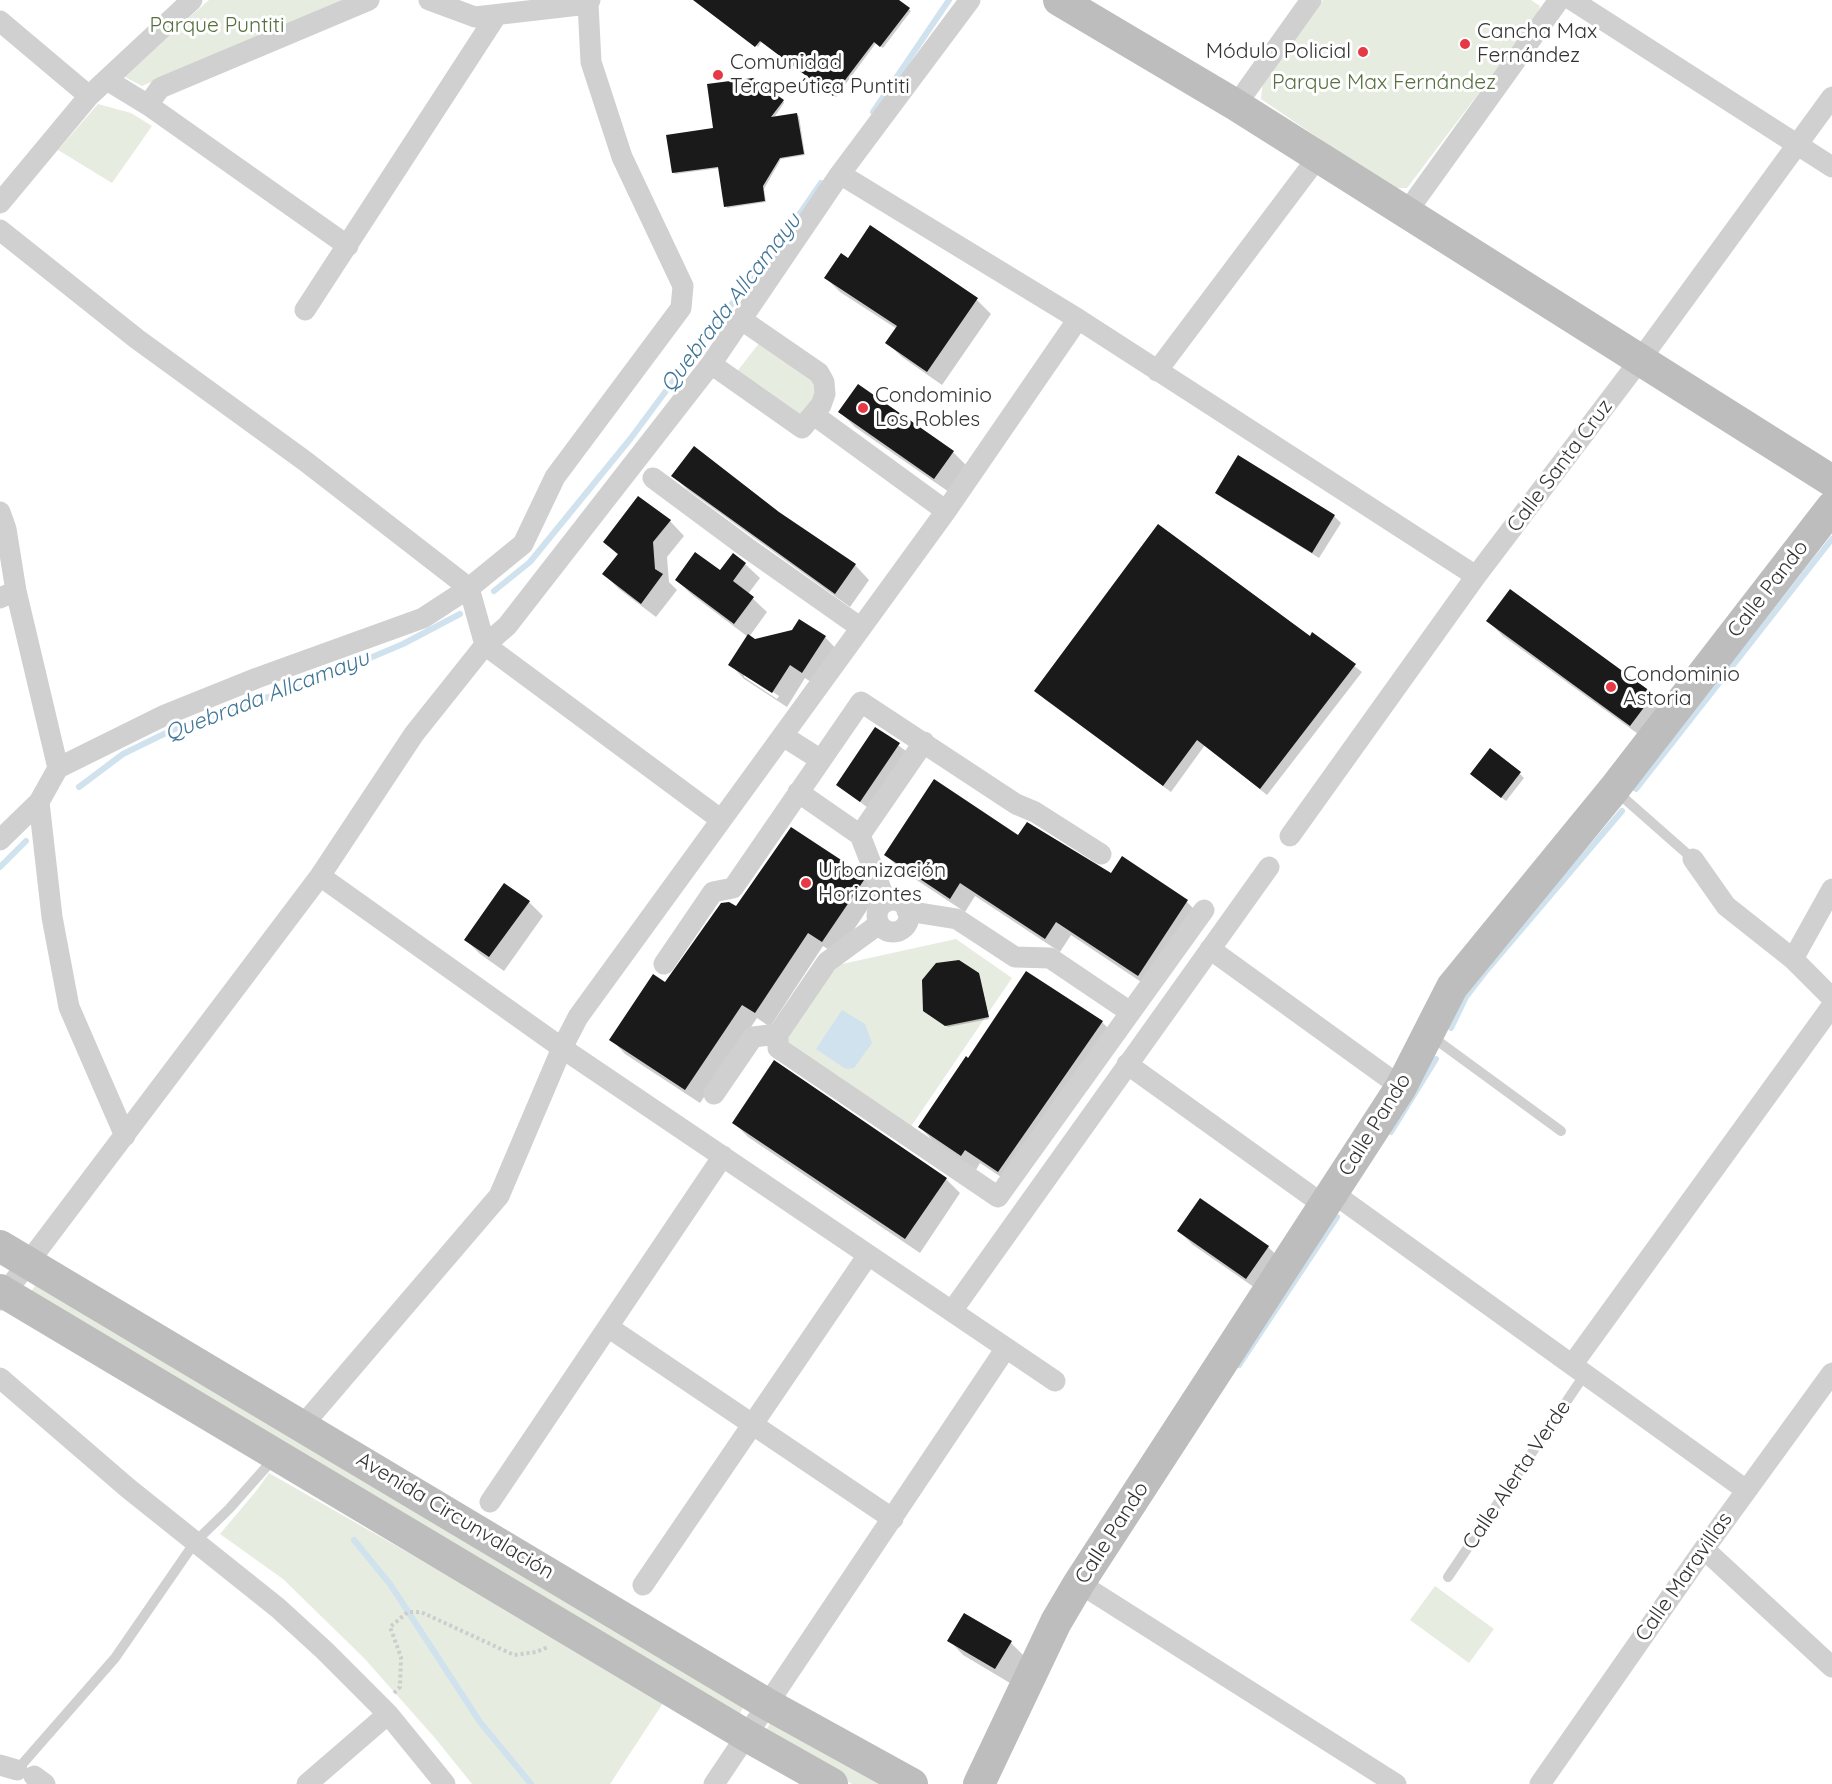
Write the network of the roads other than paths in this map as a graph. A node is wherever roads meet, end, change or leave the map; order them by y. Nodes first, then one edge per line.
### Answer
1 (192, 0) edge
2 (369, 0) edge
3 (429, 0) edge
4 (970, 0) edge
5 (1059, 0) edge
6 (1311, 0) edge
7 (1559, 0) edge
8 (1572, 0) edge
9 (589, 2) edge
10 (496, 16) junction
11 (0, 21) edge
12 (107, 80) junction
13 (89, 96) junction
14 (1832, 97) edge
15 (148, 105) junction
16 (1236, 105) junction
17 (1797, 145) junction
18 (1318, 157) junction
19 (1832, 167) edge
20 (840, 174) junction
21 (0, 203) edge
22 (1406, 213) junction
23 (0, 230) edge
24 (348, 246) junction
25 (305, 310) dead end
26 (1078, 319) junction
27 (742, 320) junction
28 (1640, 360) junction
29 (711, 364) junction
30 (1157, 371) junction
31 (814, 415) junction
32 (653, 477) dead end
33 (1832, 481) edge
34 (1832, 507) edge
35 (946, 511) junction
36 (0, 512) edge
37 (1476, 576) junction
38 (469, 588) junction
39 (8, 594) edge
40 (861, 628) junction
41 (485, 645) junction
42 (783, 736) junction
43 (924, 742) junction
44 (821, 760) junction
45 (58, 768) junction
46 (1614, 789) junction
47 (798, 792) junction
48 (39, 802) junction
49 (720, 819) junction
50 (860, 835) junction
51 (1290, 836) dead end
52 (0, 840) edge
53 (1101, 854) dead end
54 (1693, 859) joint
55 (1269, 867) dead end
56 (320, 876) junction
57 (1832, 889) edge
58 (886, 902) junction
59 (1204, 910) dead end
60 (907, 911) junction
61 (879, 924) junction
62 (1210, 949) junction
63 (1793, 959) junction
64 (664, 964) dead end
65 (1832, 998) edge
66 (1832, 1006) edge
67 (1130, 1012) junction
68 (778, 1034) junction
69 (1428, 1034) junction
70 (562, 1048) junction
71 (1127, 1064) junction
72 (1401, 1087) junction
73 (714, 1094) dead end
74 (1561, 1131) dead end
75 (125, 1136) junction
76 (723, 1156) junction
77 (1329, 1199) junction
78 (0, 1246) edge
79 (868, 1255) junction
80 (29, 1263) junction
81 (2, 1294) edge
82 (952, 1311) junction
83 (608, 1328) junction
84 (1006, 1348) junction
85 (1578, 1369) junction
86 (1832, 1373) edge
87 (0, 1378) edge
88 (1054, 1381) dead end
89 (303, 1425) junction
90 (753, 1425) junction
91 (277, 1455) junction
92 (1746, 1490) junction
93 (490, 1502) dead end
94 (893, 1519) junction
95 (195, 1542) junction
96 (1704, 1549) junction
97 (1448, 1577) dead end
98 (1079, 1583) junction
99 (643, 1586) dead end
100 (1832, 1667) edge
101 (767, 1704) junction
102 (384, 1710) junction
103 (747, 1736) junction
104 (24, 1774) edge
105 (307, 1784) edge
106 (445, 1784) edge
107 (714, 1784) edge
108 (832, 1784) edge
109 (912, 1784) edge
110 (979, 1784) edge
111 (1396, 1784) edge
112 (1540, 1784) edge

1 - 12 street
2 - 15 street
3 - 10 street
4 - 20 street
5 - 16 street
6 - 16 street
7 - 22 street
8 - 17 street
9 - 10 street
9 - 38 street
10 - 24 street
11 - 13 street
12 - 13 street
12 - 15 street
13 - 21 street
14 - 17 street, Calle Santa Cruz
15 - 24 street
16 - 18 street
17 - 19 street
17 - 28 street, Calle Santa Cruz
18 - 22 street
18 - 30 street
20 - 26 street
20 - 27 street
22 - 28 street
23 - 38 street
24 - 25 street
26 - 30 street
26 - 35 street
27 - 29 street
27 - 31 street
28 - 33 street
28 - 37 street, Calle Santa Cruz
29 - 31 street
29 - 41 street
30 - 37 street
31 - 35 street
32 - 40 street
34 - 46 street, Calle Pando
35 - 40 street
36 - 39 street
37 - 51 street, Calle Santa Cruz
38 - 41 street
38 - 45 street
39 - 45 street
40 - 42 street
41 - 49 street
41 - 56 street
42 - 44 street
42 - 49 street
43 - 44 street
43 - 50 street
43 - 53 street
44 - 47 street
45 - 48 street
46 - 54 lane
46 - 69 street, Calle Pando
47 - 50 street
47 - 64 street
48 - 52 street
48 - 75 street
49 - 70 street
50 - 58 street
54 - 63 street
55 - 62 street
56 - 70 street
56 - 75 street
57 - 63 street
58 - 60 street
58 - 61 street
59 - 67 street
60 - 61 street
60 - 67 street
61 - 68 street
62 - 71 street
62 - 72 street
63 - 65 street
66 - 85 street
67 - 68 street
68 - 73 street
69 - 72 street, Calle Pando
69 - 74 lane
70 - 76 street
70 - 89 street
71 - 77 street
71 - 82 street
72 - 77 street, Calle Pando
75 - 80 street
76 - 79 street
76 - 83 street
77 - 85 street
77 - 98 street, Calle Pando
78 - 80 street, Avenida Circunvalación
79 - 82 street
79 - 90 street
80 - 81 street
80 - 89 street, Avenida Circunvalación
81 - 91 street, Avenida Circunvalación
82 - 84 street
83 - 90 street
83 - 93 street
84 - 88 street
84 - 94 street
85 - 92 street
85 - 97 lane, Calle Alerta Verde
86 - 92 street, Calle Maravillas
87 - 95 street
89 - 101 street, Avenida Circunvalación
90 - 94 street
90 - 99 street
91 - 95 lane
91 - 103 street, Avenida Circunvalación
92 - 96 street, Calle Maravillas
94 - 101 street
95 - 102 street
95 - 104 lane
96 - 100 street
96 - 112 street, Calle Maravillas
98 - 110 street, Calle Pando
98 - 111 street
101 - 103 street
101 - 109 street, Avenida Circunvalación
102 - 105 street
102 - 106 street
103 - 107 street
103 - 108 street, Avenida Circunvalación

